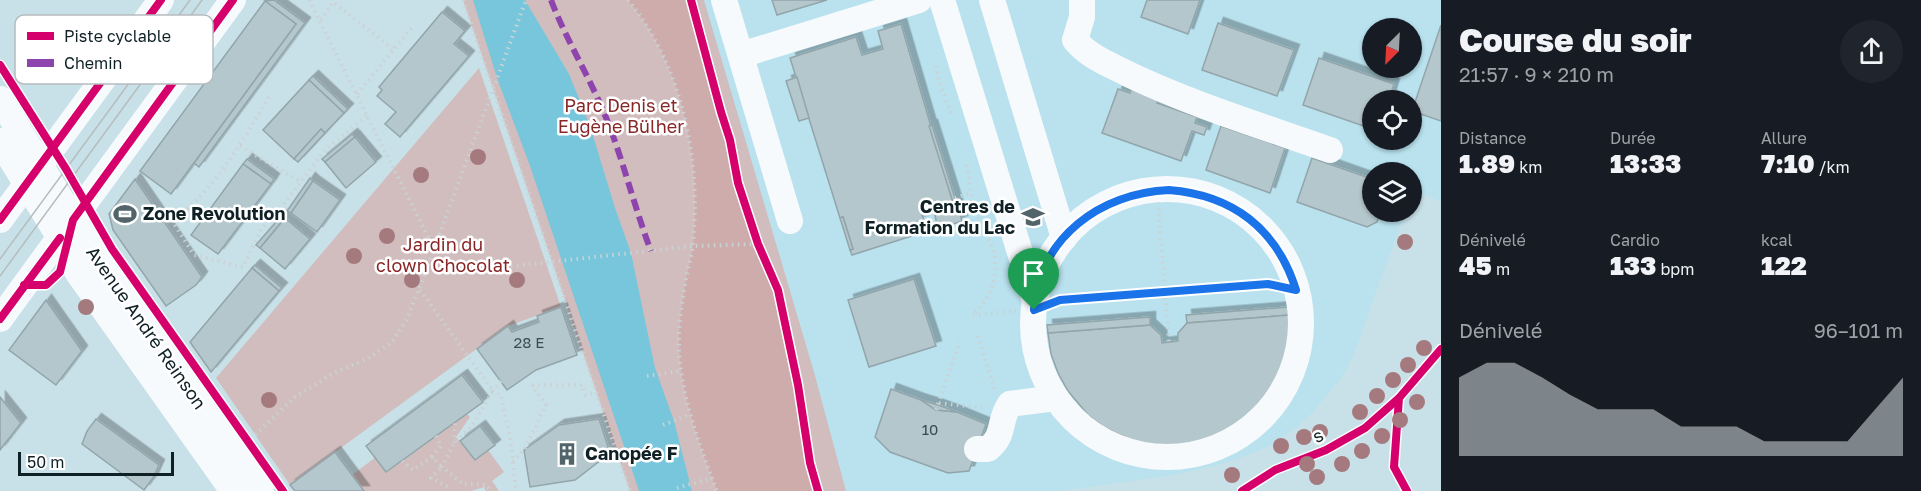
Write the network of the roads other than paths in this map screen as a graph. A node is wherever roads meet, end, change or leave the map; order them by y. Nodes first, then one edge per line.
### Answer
1 (161, 0) edge
2 (233, 0) edge
3 (724, 0) edge
4 (919, 0) edge
5 (942, 0) edge
6 (992, 0) edge
7 (1082, 0) edge
8 (150, 15) edge
9 (213, 27) edge
10 (741, 55) junction
11 (100, 84) edge
12 (172, 84) edge
13 (0, 99) edge
14 (0, 141) edge
15 (1330, 150) dead end
16 (34, 175) junction
17 (0, 220) edge
18 (790, 221) dead end
19 (66, 229) junction
20 (1064, 237) junction
21 (1034, 305) junction
22 (0, 319) edge
23 (1056, 398) junction
24 (977, 449) dead end
25 (233, 491) edge
26 (261, 491) edge

1 - 8 street
2 - 9 street
3 - 10 street
4 - 10 street
5 - 21 street
6 - 20 street
7 - 15 street
10 - 18 street
11 - 16 street
12 - 19 street
13 - 16 street, Avenue André Reinson
14 - 16 street, Avenue André Reinson
16 - 17 street
16 - 19 street, Avenue André Reinson
19 - 22 street
19 - 25 street, Avenue André Reinson
19 - 26 street, Avenue André Reinson
20 - 21 street
20 - 23 street
21 - 23 street
23 - 24 street

